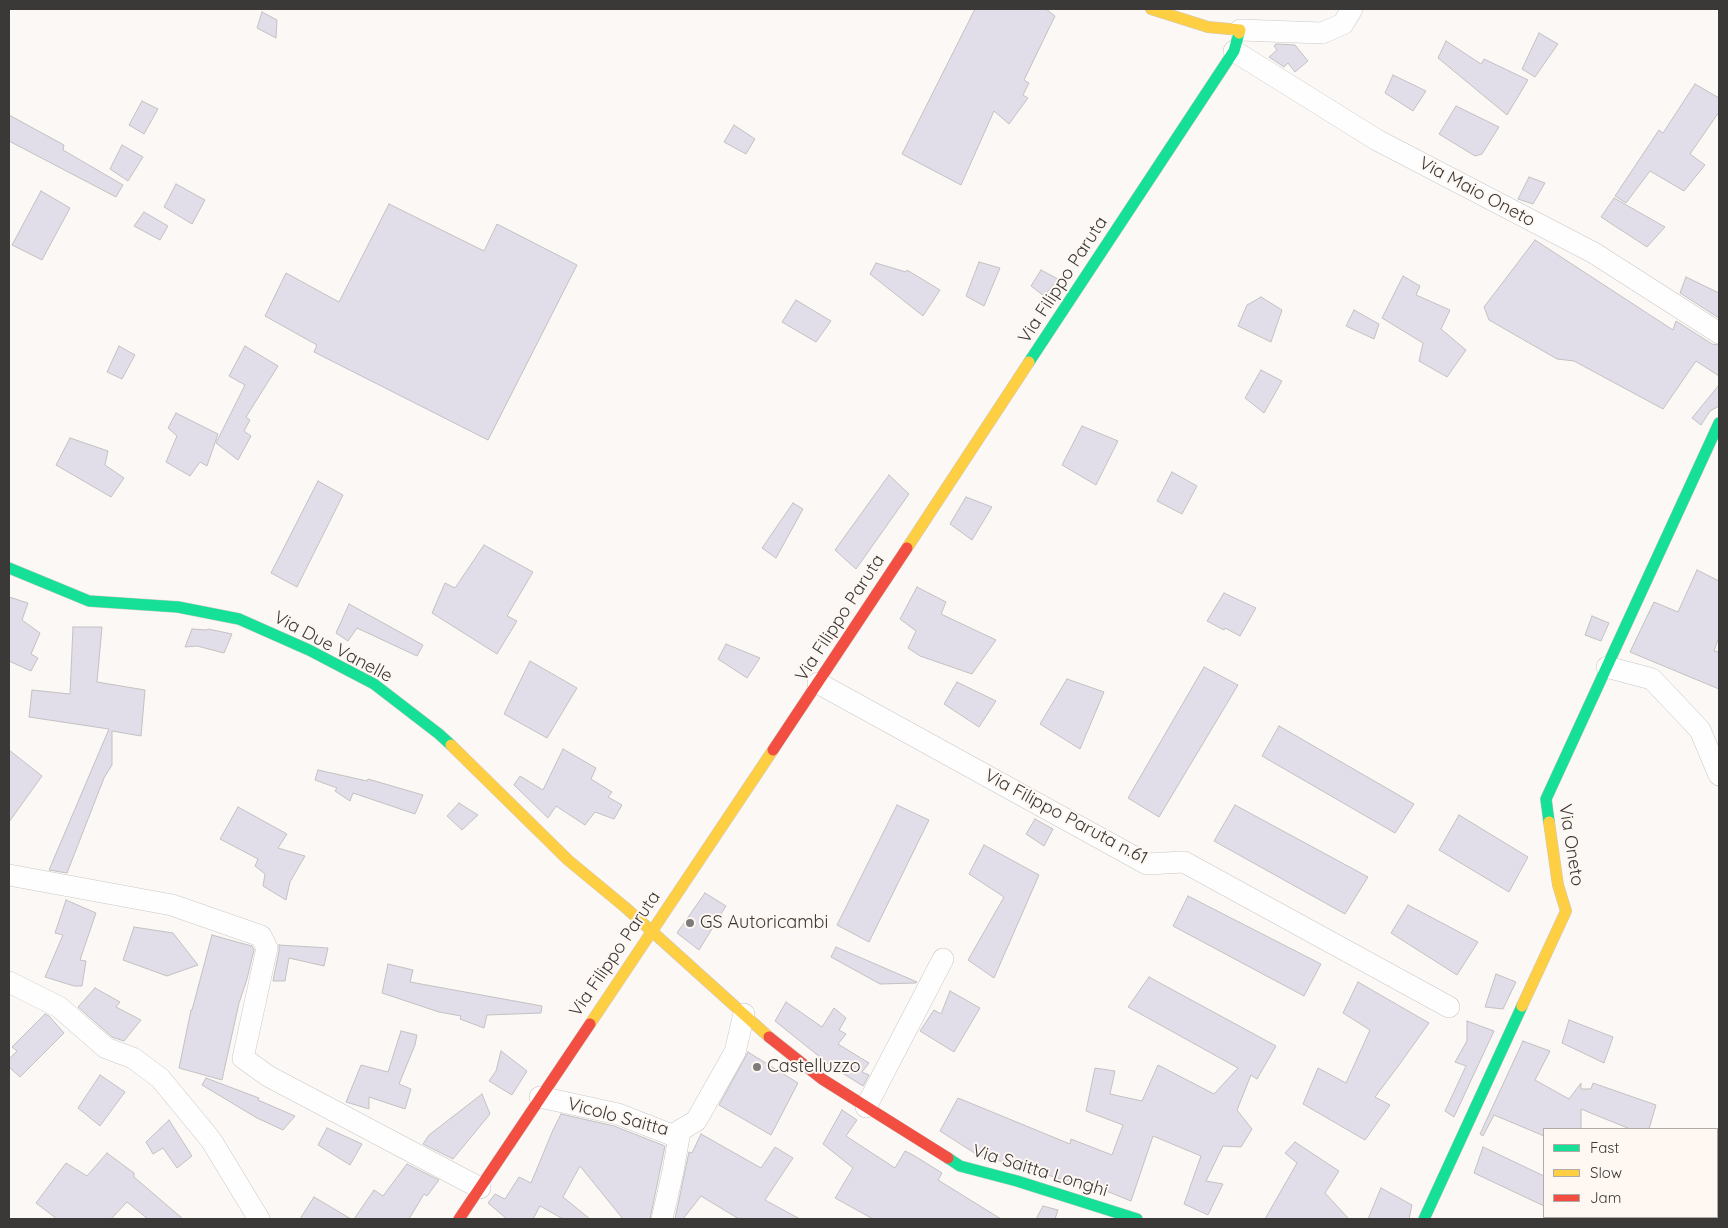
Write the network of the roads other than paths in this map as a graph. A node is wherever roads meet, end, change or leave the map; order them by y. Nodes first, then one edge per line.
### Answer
1 (1151, 9) edge
2 (1352, 9) edge
3 (1240, 30) junction
4 (1234, 51) junction
5 (1719, 333) edge
6 (1719, 423) edge
7 (9, 568) edge
8 (1607, 667) junction
9 (818, 683) junction
10 (1719, 774) edge
11 (9, 875) edge
12 (650, 932) junction
13 (943, 959) dead end
14 (9, 982) edge
15 (1449, 1007) dead end
16 (744, 1014) junction
17 (540, 1097) junction
18 (866, 1107) junction
19 (680, 1131) junction
20 (480, 1188) junction
21 (259, 1219) edge
22 (459, 1219) edge
23 (662, 1219) edge
24 (1137, 1219) edge
25 (1424, 1219) edge

1 - 3 street
2 - 3 street
3 - 4 street, Via Filippo Paruta
4 - 5 street, Via Maio Oneto
4 - 9 street, Via Filippo Paruta
6 - 8 street, Via Oneto
7 - 12 street, Via Due Vanelle
8 - 10 street
8 - 25 street, Via Oneto
9 - 12 street, Via Filippo Paruta
9 - 15 street, Via Filippo Paruta n.61
11 - 20 street
12 - 16 street, Via Saitta Longhi
12 - 17 street, Via Filippo Paruta
13 - 18 street
14 - 21 street
16 - 18 street, Via Saitta Longhi
16 - 19 street, Vicolo Saitta
17 - 19 street, Vicolo Saitta
17 - 20 street, Via Filippo Paruta
18 - 24 street, Via Saitta Longhi
19 - 23 street
20 - 22 street, Via Filippo Paruta

